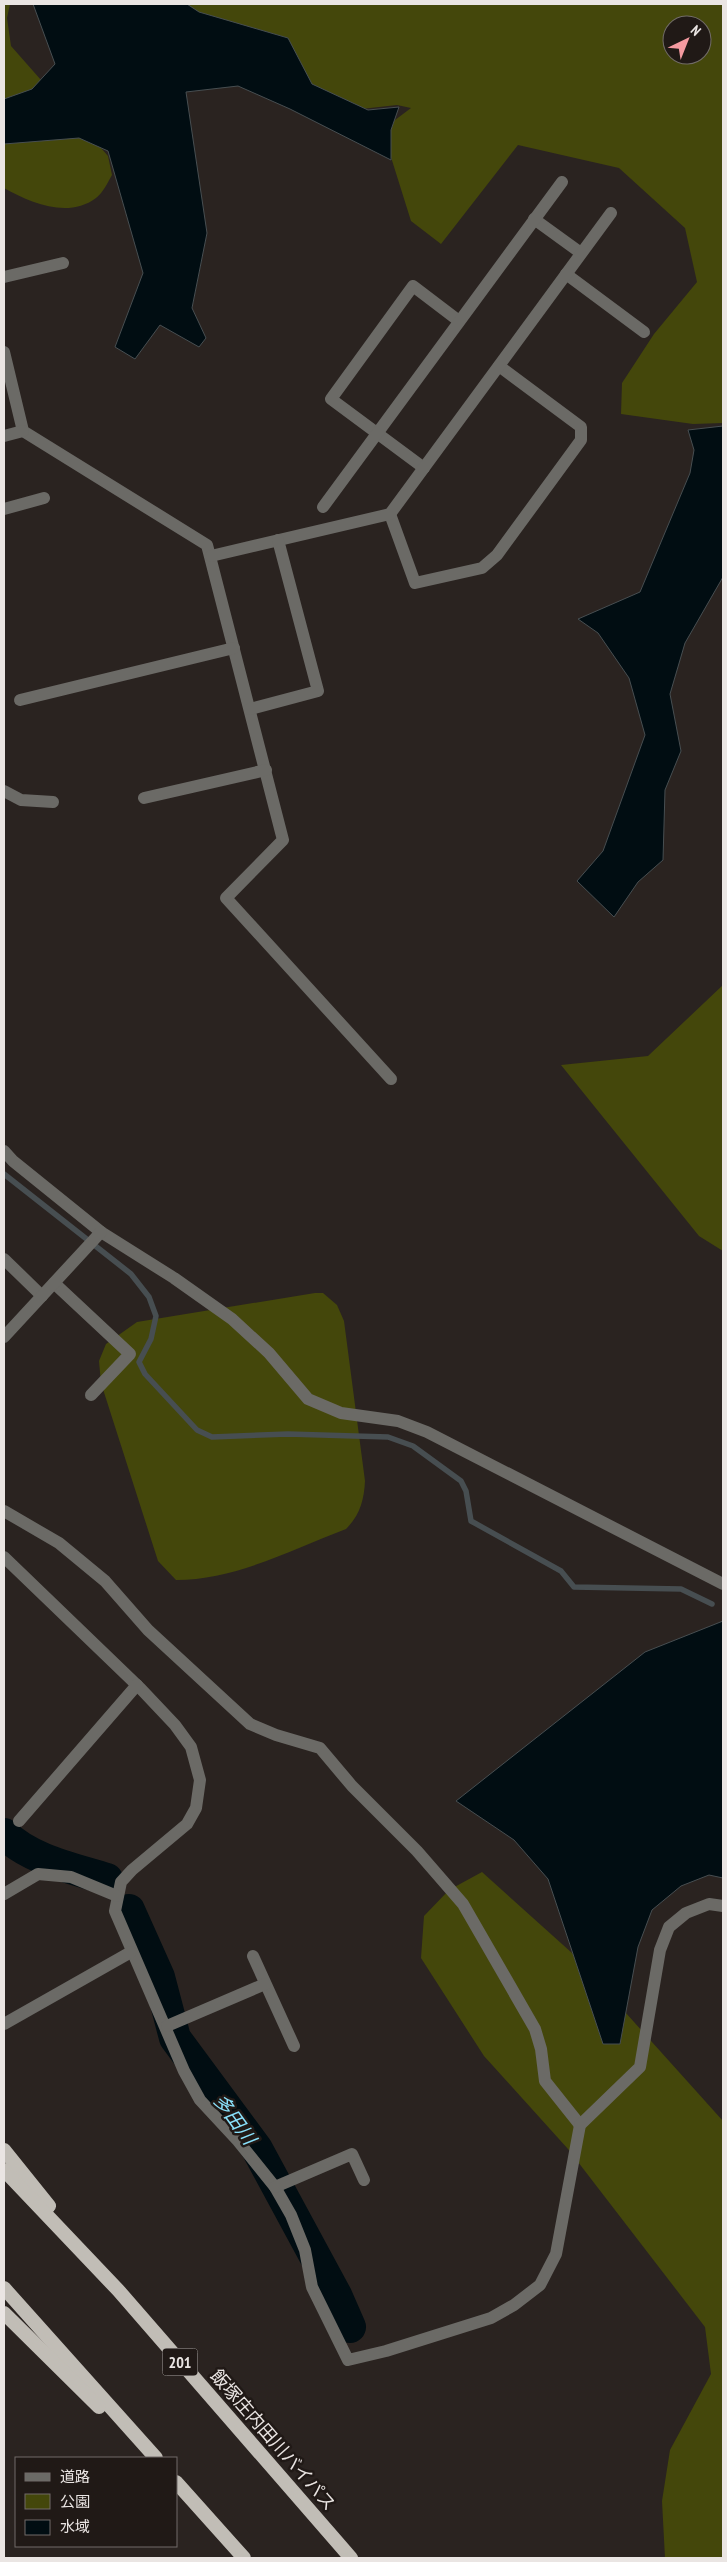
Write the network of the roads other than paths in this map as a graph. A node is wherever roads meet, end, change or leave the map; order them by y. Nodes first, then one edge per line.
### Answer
1 (562, 182) dead end
2 (611, 212) dead end
3 (534, 219) junction
4 (581, 254) junction
5 (63, 263) dead end
6 (566, 274) junction
7 (4, 277) edge
8 (460, 321) junction
9 (644, 332) dead end
10 (4, 352) edge
11 (499, 366) junction
12 (23, 432) junction
13 (376, 434) junction
14 (4, 436) edge
15 (424, 468) junction
16 (44, 498) dead end
17 (323, 507) dead end
18 (4, 509) edge
19 (390, 514) junction
20 (278, 540) junction
21 (211, 556) junction
22 (234, 648) junction
23 (20, 700) dead end
24 (250, 709) junction
25 (266, 770) junction
26 (4, 791) edge
27 (144, 798) dead end
28 (53, 802) dead end
29 (391, 1079) dead end
30 (4, 1151) edge
31 (101, 1232) junction
32 (4, 1259) edge
33 (54, 1284) junction
34 (42, 1296) junction
35 (4, 1337) edge
36 (91, 1395) dead end
37 (4, 1511) edge
38 (4, 1557) edge
39 (723, 1584) edge
40 (137, 1685) junction
41 (19, 1821) dead end
42 (4, 1894) edge
43 (117, 1896) junction
44 (723, 1906) edge
45 (131, 1952) junction
46 (253, 1956) dead end
47 (265, 1984) junction
48 (4, 2024) edge
49 (167, 2026) junction
50 (294, 2046) dead end
51 (580, 2125) junction
52 (4, 2150) edge
53 (4, 2170) edge
54 (364, 2180) dead end
55 (275, 2187) junction
56 (4, 2288) edge
57 (118, 2290) junction
58 (4, 2314) edge
59 (150, 2457) edge
60 (155, 2457) edge
61 (178, 2484) edge
62 (244, 2558) edge
63 (351, 2558) edge

1 - 3 street
2 - 4 street
3 - 4 street
3 - 8 street
4 - 6 street
5 - 7 street
6 - 9 street
6 - 11 street
8 - 13 street
8 - 13 street
10 - 12 street
11 - 15 street
11 - 19 street
12 - 14 street
12 - 21 street
13 - 15 street
13 - 17 street
15 - 19 street
16 - 18 street
19 - 20 street
20 - 21 street
20 - 24 street
21 - 22 street
22 - 23 street
22 - 24 street
24 - 25 street
25 - 27 street
25 - 29 street
26 - 28 street
30 - 31 street
31 - 33 street
31 - 39 street
32 - 34 street
33 - 34 street
33 - 36 street
34 - 35 street
37 - 51 street
38 - 40 street
40 - 41 street
40 - 43 street
42 - 43 street
43 - 45 street
44 - 51 street
45 - 48 street
45 - 49 street
46 - 47 street
47 - 49 street
47 - 50 street
49 - 55 street
51 - 55 street
52 - 57 highway
53 - 57 highway, 飯塚庄内田川バイパス / 201
54 - 55 street
56 - 60 highway
57 - 63 highway, 飯塚庄内田川バイパス / 201
58 - 59 highway
61 - 62 highway

